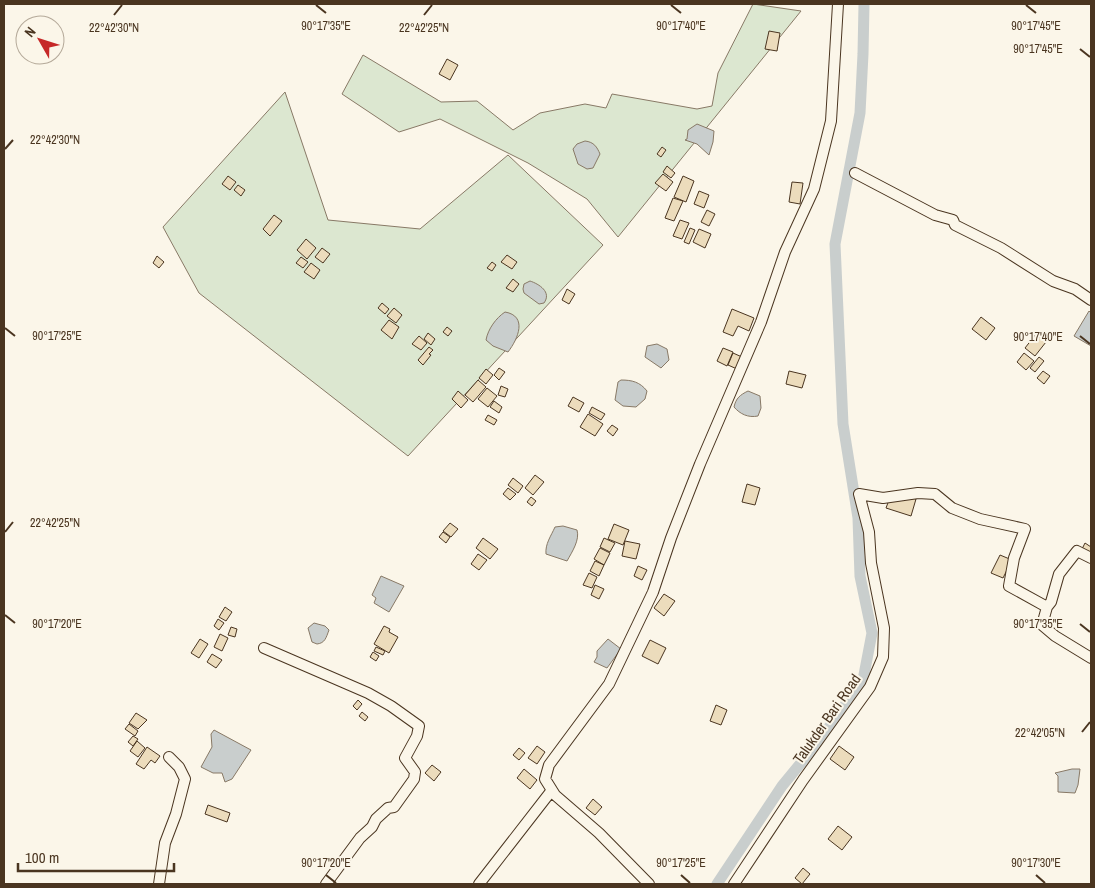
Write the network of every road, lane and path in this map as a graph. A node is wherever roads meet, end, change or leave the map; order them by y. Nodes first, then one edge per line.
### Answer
1 (838, 4) edge
2 (855, 173) dead end
3 (1091, 300) edge
4 (1091, 558) edge
5 (1048, 607) junction
6 (264, 648) dead end
7 (1091, 658) edge
8 (168, 757) dead end
9 (552, 790) junction
10 (159, 884) edge
11 (326, 884) edge
12 (479, 884) edge
13 (649, 884) edge
14 (734, 884) edge

1 - 9 street
2 - 3 street
4 - 5 street
5 - 7 street
5 - 14 street, Talukder Bari Road
6 - 11 street
8 - 10 street
9 - 12 street
9 - 13 street

